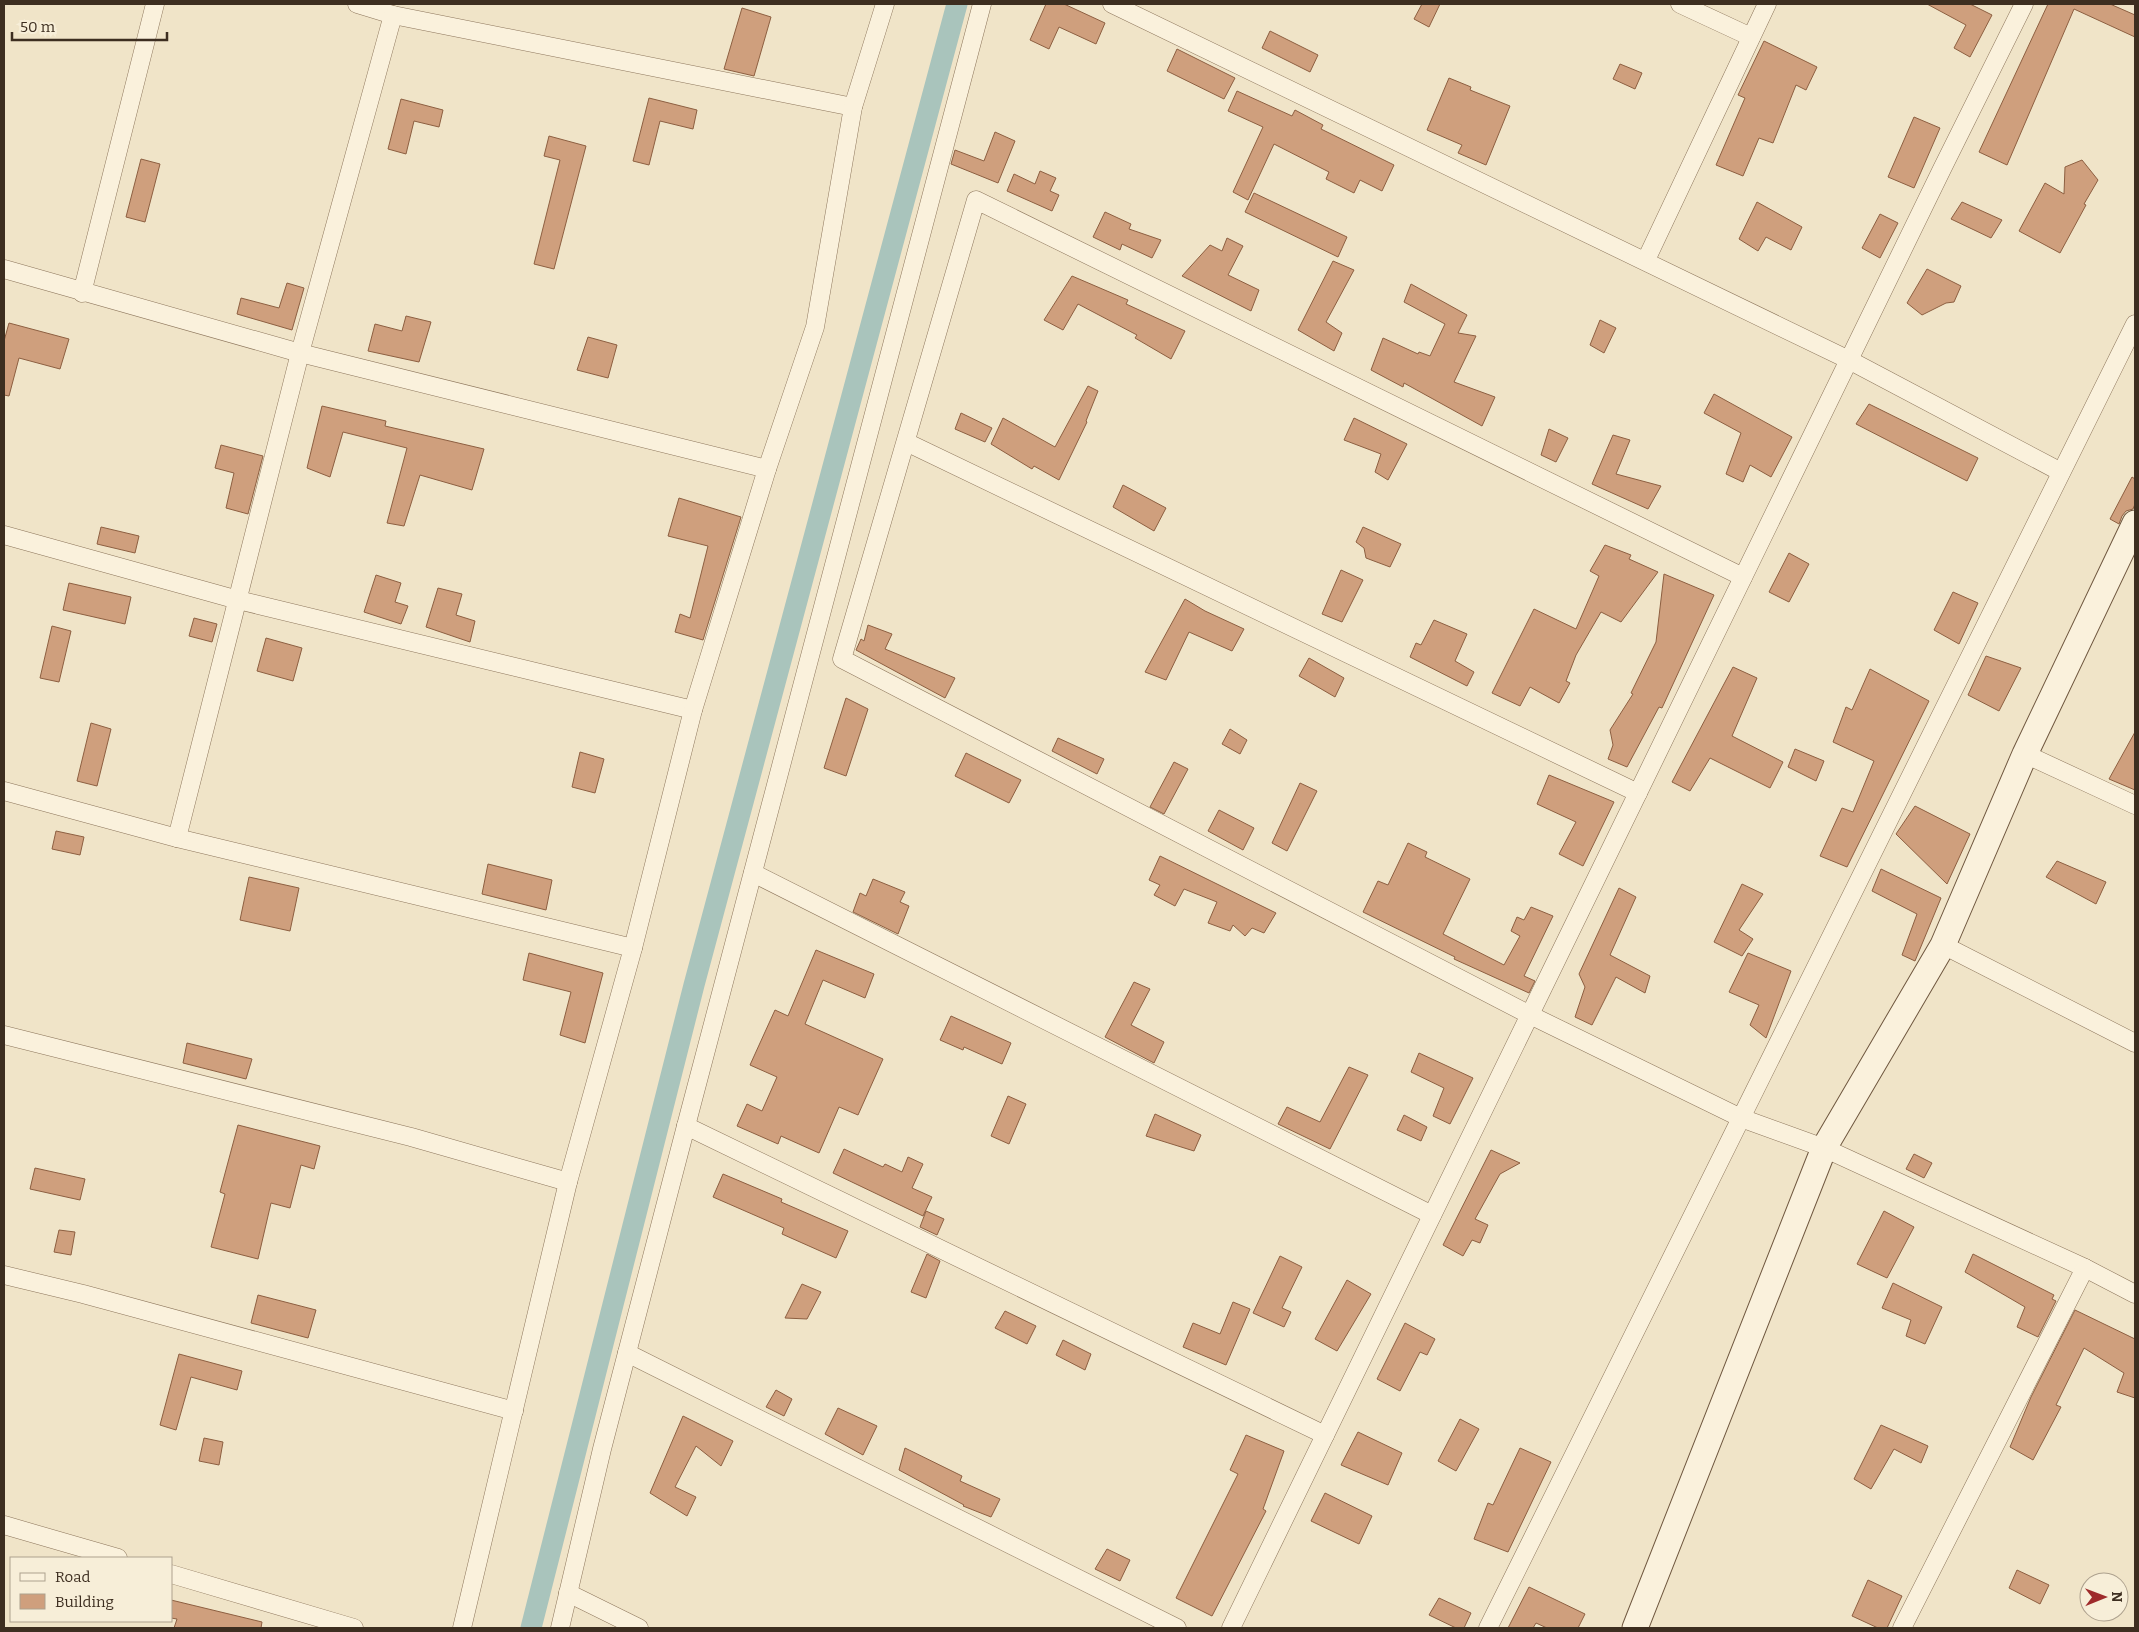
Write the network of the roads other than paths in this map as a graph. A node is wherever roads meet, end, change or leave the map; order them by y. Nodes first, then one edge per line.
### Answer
1 (156, 4) edge
2 (357, 4) edge
3 (885, 4) edge
4 (982, 4) edge
5 (1112, 4) edge
6 (1680, 4) edge
7 (1767, 4) edge
8 (2024, 4) edge
9 (393, 15) junction
10 (1751, 37) junction
11 (853, 107) junction
12 (1646, 260) junction
13 (4, 269) edge
14 (82, 293) junction
15 (2135, 324) edge
16 (300, 353) junction
17 (1849, 360) junction
18 (906, 442) junction
19 (767, 470) junction
20 (2060, 472) junction
21 (2135, 523) edge
22 (4, 535) edge
23 (2129, 549) edge
24 (1743, 577) junction
25 (238, 600) junction
26 (693, 710) junction
27 (2025, 754) junction
28 (4, 792) edge
29 (1638, 793) junction
30 (2135, 805) edge
31 (177, 838) junction
32 (753, 873) junction
33 (1943, 946) junction
34 (633, 948) junction
35 (1530, 1015) junction
36 (4, 1035) edge
37 (2135, 1042) edge
38 (1741, 1118) junction
39 (686, 1126) junction
40 (1824, 1148) junction
41 (568, 1182) junction
42 (1432, 1215) junction
43 (2086, 1268) junction
44 (4, 1275) edge
45 (2135, 1294) edge
46 (627, 1353) junction
47 (514, 1411) junction
48 (1325, 1435) junction
49 (4, 1524) edge
50 (115, 1557) edge
51 (172, 1574) edge
52 (568, 1593) junction
53 (354, 1628) edge
54 (462, 1628) edge
55 (560, 1628) edge
56 (639, 1628) edge
57 (1177, 1628) edge
58 (1231, 1628) edge
59 (1488, 1628) edge
60 (1635, 1628) edge
61 (1902, 1628) edge

1 - 14 street
2 - 9 street
3 - 11 street
4 - 32 street
5 - 12 street
6 - 10 street
7 - 10 street
8 - 17 street
9 - 11 street
9 - 16 street
10 - 12 street
11 - 19 street
12 - 17 street
13 - 14 street
14 - 16 street
15 - 20 street
16 - 19 street
16 - 25 street
17 - 20 street
17 - 24 street
18 - 24 street
18 - 29 street
18 - 35 street
19 - 26 street
20 - 38 street
21 - 23 street
22 - 25 street
23 - 27 street
24 - 29 street
25 - 26 street
25 - 31 street
26 - 34 street
27 - 30 street
27 - 33 street
28 - 31 street
29 - 35 street
31 - 34 street
32 - 39 street
32 - 42 street
33 - 37 street
33 - 40 street
34 - 41 street
35 - 38 street
35 - 42 street
36 - 41 street
38 - 40 street
38 - 59 street
39 - 46 street
39 - 48 street
40 - 43 street
40 - 60 street
41 - 47 street
42 - 48 street
43 - 45 street
43 - 61 street
44 - 47 street
46 - 52 street
46 - 57 street
47 - 54 street
48 - 58 street
49 - 50 street
51 - 53 street
52 - 55 street
52 - 56 street

